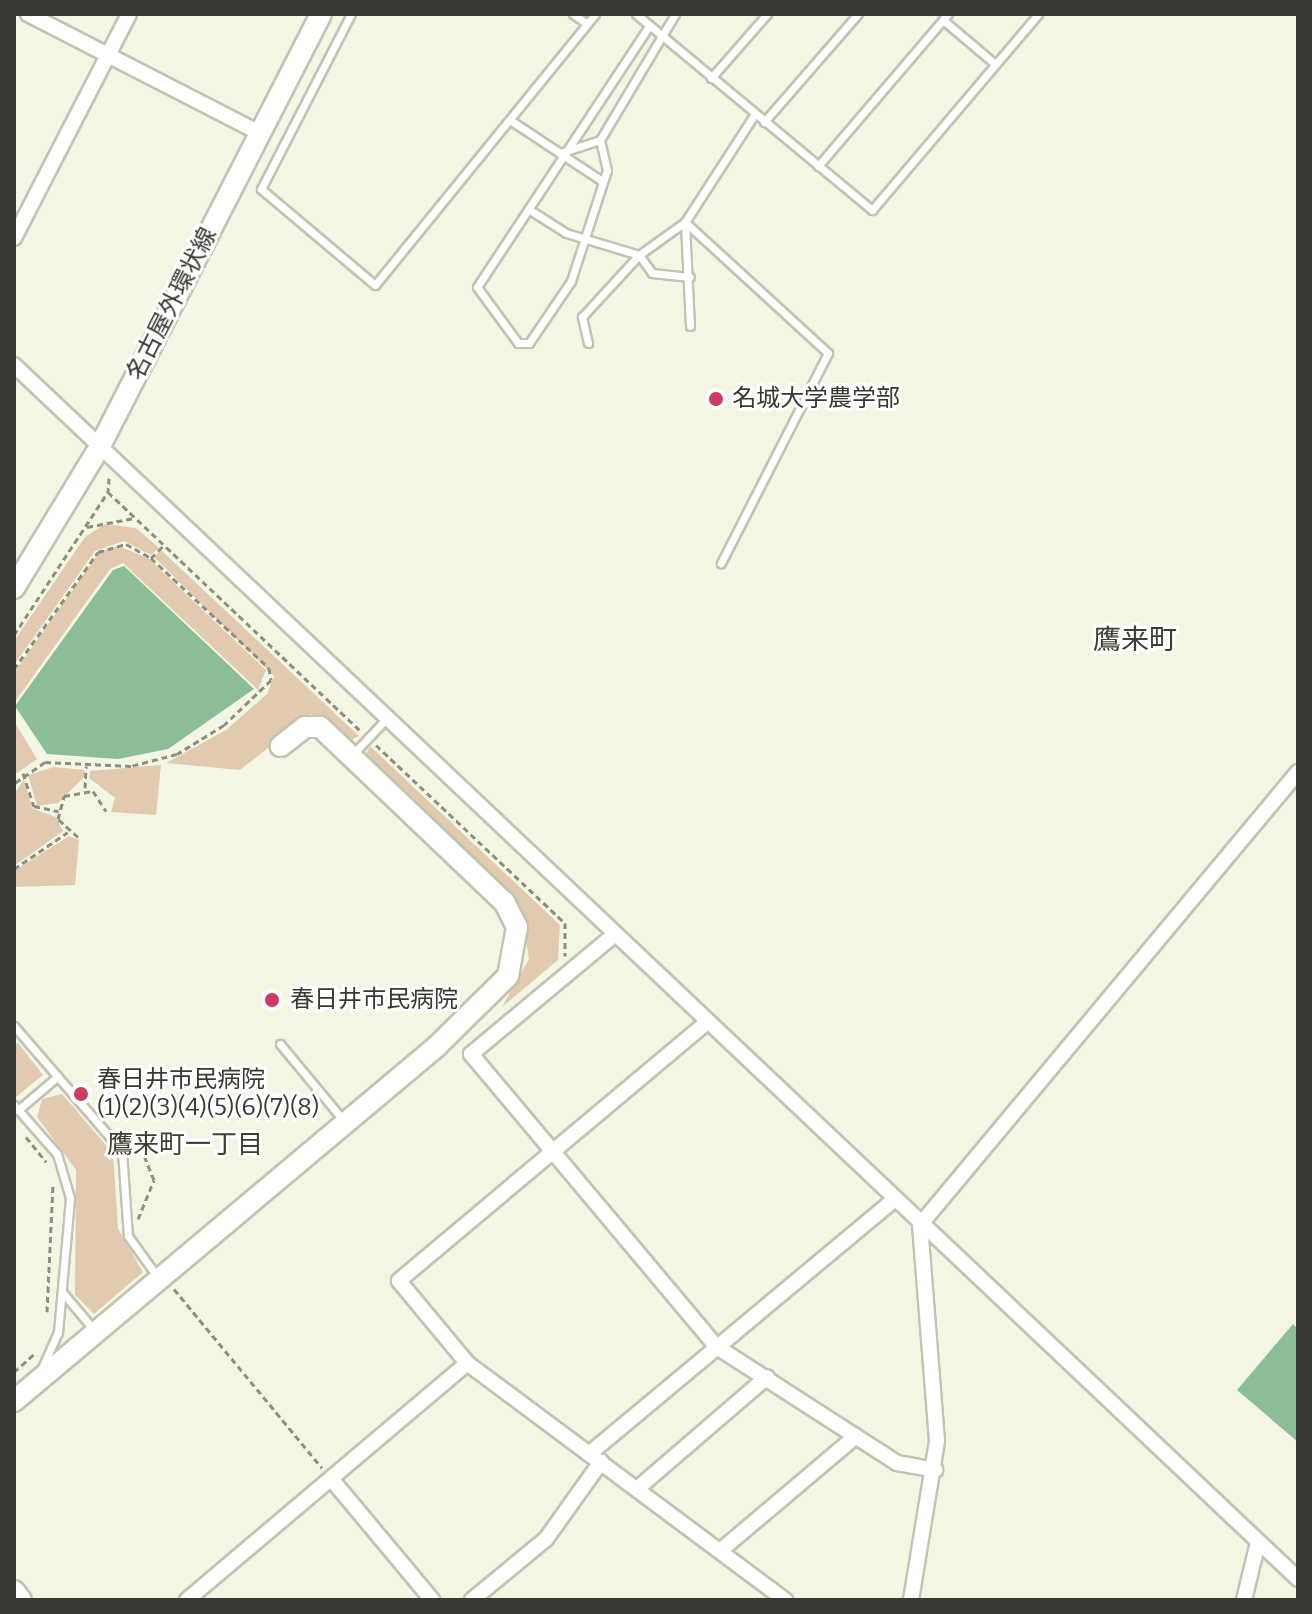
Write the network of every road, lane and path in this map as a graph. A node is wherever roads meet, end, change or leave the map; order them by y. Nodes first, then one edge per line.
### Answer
1 (28, 14) edge
2 (129, 14) edge
3 (321, 14) edge
4 (351, 14) edge
5 (573, 14) edge
6 (595, 14) edge
7 (636, 14) edge
8 (767, 14) edge
9 (858, 14) edge
10 (1038, 14) edge
11 (670, 16) edge
12 (945, 17) edge
13 (586, 23) junction
14 (649, 26) junction
15 (658, 33) junction
16 (108, 55) junction
17 (995, 64) junction
18 (711, 78) junction
19 (755, 114) junction
20 (513, 122) dead end
21 (764, 122) junction
22 (260, 133) junction
23 (600, 140) junction
24 (560, 153) junction
25 (818, 166) junction
26 (602, 181) junction
27 (530, 210) junction
28 (685, 222) junction
29 (14, 238) edge
30 (584, 239) junction
31 (639, 255) junction
32 (690, 277) junction
33 (690, 326) dead end
34 (588, 343) dead end
35 (14, 365) edge
36 (99, 448) junction
37 (109, 478) dead end
38 (108, 492) junction
39 (134, 518) junction
40 (87, 527) junction
41 (164, 545) junction
42 (151, 558) junction
43 (721, 563) dead end
44 (14, 588) edge
45 (14, 635) edge
46 (14, 669) edge
47 (386, 719) junction
48 (369, 738) junction
49 (281, 746) dead end
50 (350, 757) junction
51 (86, 766) junction
52 (1298, 772) edge
53 (23, 773) junction
54 (14, 784) edge
55 (85, 788) junction
56 (58, 811) junction
57 (106, 811) dead end
58 (68, 832) junction
59 (78, 837) dead end
60 (14, 869) edge
61 (614, 935) junction
62 (565, 959) dead end
63 (706, 1023) junction
64 (14, 1026) edge
65 (17, 1036) edge
66 (280, 1044) dead end
67 (58, 1076) junction
68 (16, 1108) edge
69 (346, 1123) junction
70 (22, 1134) dead end
71 (553, 1151) junction
72 (143, 1153) dead end
73 (894, 1200) junction
74 (137, 1225) dead end
75 (920, 1225) junction
76 (185, 1280) dead end
77 (165, 1289) junction
78 (63, 1293) junction
79 (47, 1316) dead end
80 (96, 1332) junction
81 (40, 1343) dead end
82 (717, 1347) junction
83 (467, 1363) junction
84 (14, 1372) edge
85 (767, 1377) junction
86 (35, 1383) junction
87 (14, 1401) edge
88 (856, 1436) junction
89 (595, 1458) junction
90 (935, 1470) junction
91 (333, 1481) junction
92 (638, 1488) junction
93 (1258, 1542) junction
94 (720, 1551) junction
95 (1298, 1579) edge
96 (14, 1591) edge
97 (21, 1600) edge
98 (187, 1600) edge
99 (432, 1600) edge
100 (472, 1600) edge
101 (785, 1600) edge
102 (911, 1600) edge
103 (1244, 1600) edge

1 - 16 street
2 - 16 street
3 - 22 street, 名古屋外環状線
4 - 13 lane
5 - 13 lane
6 - 13 lane
7 - 14 lane
8 - 18 lane
9 - 21 lane
10 - 17 lane
11 - 15 lane
12 - 17 lane
12 - 25 lane
14 - 15 lane
14 - 24 lane
15 - 18 lane
15 - 23 lane
16 - 22 street
16 - 29 street
17 - 25 lane
18 - 19 lane
19 - 21 lane
19 - 28 lane
20 - 24 lane
21 - 25 lane
22 - 36 street, 名古屋外環状線
23 - 24 lane
23 - 26 lane
24 - 26 lane
24 - 27 lane
26 - 30 lane
27 - 30 lane
27 - 30 lane
28 - 31 lane
28 - 32 lane
28 - 43 lane
30 - 31 lane
31 - 32 lane
31 - 34 lane
32 - 33 lane
35 - 36 street
36 - 44 street, 名古屋外環状線
36 - 47 street
37 - 38 path
38 - 39 path
38 - 40 path
39 - 40 path
39 - 41 path
40 - 45 path
41 - 42 path
41 - 48 path
42 - 46 path
42 - 51 path
47 - 48 lane
47 - 61 street
48 - 50 lane
48 - 62 path
49 - 50 street
50 - 69 street
51 - 53 path
51 - 55 path
52 - 75 street
53 - 54 path
53 - 56 path
55 - 56 path
55 - 57 path
56 - 58 path
58 - 59 path
58 - 60 path
61 - 63 street
61 - 71 street
63 - 71 street
63 - 73 street
64 - 65 lane
65 - 67 lane
66 - 69 lane
67 - 68 lane
67 - 77 lane
68 - 78 lane
69 - 77 street
70 - 79 path
71 - 82 street
71 - 83 street
72 - 74 path
73 - 75 street
73 - 82 street
75 - 90 street
75 - 93 street
76 - 77 path
77 - 80 street
77 - 91 path
78 - 80 lane
78 - 86 lane
80 - 86 street
81 - 84 path
82 - 85 street
82 - 89 street
83 - 89 street
83 - 91 street
85 - 88 street
85 - 92 street
86 - 87 street
88 - 90 street
88 - 94 street
89 - 92 street
89 - 100 street
90 - 102 street
91 - 98 street
91 - 99 street
92 - 94 street
93 - 95 street
93 - 103 street
94 - 101 street
96 - 97 street

